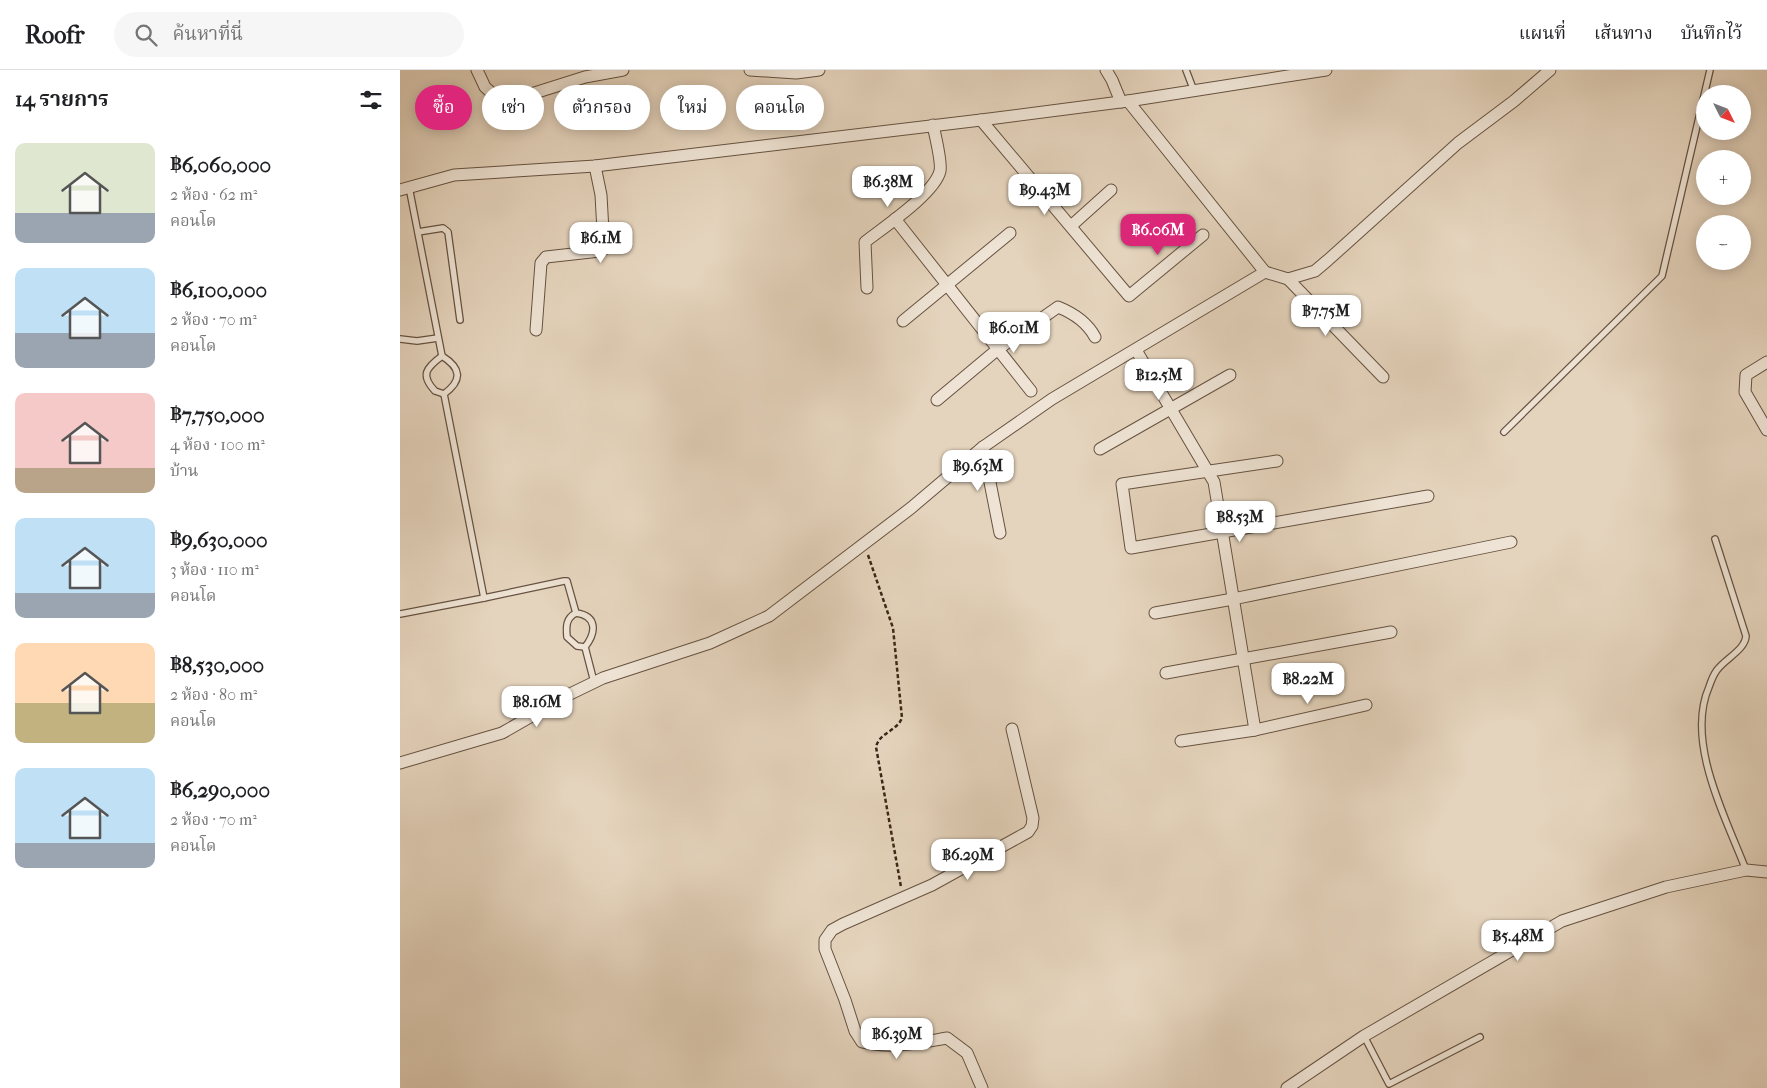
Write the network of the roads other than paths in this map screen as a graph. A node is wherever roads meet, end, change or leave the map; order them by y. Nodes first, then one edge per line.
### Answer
1 (477, 70) edge
2 (623, 70) edge
3 (750, 70) edge
4 (819, 70) edge
5 (1106, 70) edge
6 (1186, 70) edge
7 (1326, 70) edge
8 (1550, 70) edge
9 (1710, 70) edge
10 (1194, 91) junction
11 (1125, 101) junction
12 (980, 120) junction
13 (933, 125) junction
14 (595, 166) junction
15 (405, 189) edge
16 (1111, 190) dead end
17 (895, 219) junction
18 (1071, 226) junction
19 (418, 232) junction
20 (1010, 233) dead end
21 (1203, 235) dead end
22 (1265, 272) junction
23 (1288, 279) junction
24 (948, 285) junction
25 (867, 288) dead end
26 (460, 320) dead end
27 (903, 320) dead end
28 (536, 330) dead end
29 (1095, 337) dead end
30 (438, 338) junction
31 (400, 339) edge
32 (998, 349) junction
33 (1136, 350) junction
34 (442, 356) junction
35 (1767, 362) edge
36 (1230, 375) dead end
37 (1383, 377) dead end
38 (1031, 391) dead end
39 (444, 394) junction
40 (937, 400) dead end
41 (1171, 409) junction
42 (1767, 430) edge
43 (1504, 432) dead end
44 (983, 447) junction
45 (1100, 449) dead end
46 (1277, 462) dead end
47 (1208, 471) junction
48 (1428, 496) dead end
49 (1000, 533) dead end
50 (1222, 533) junction
51 (1715, 539) dead end
52 (1510, 542) dead end
53 (484, 598) junction
54 (1233, 599) junction
55 (576, 613) junction
56 (1155, 613) dead end
57 (400, 614) edge
58 (1392, 632) dead end
59 (584, 647) junction
60 (1243, 659) junction
61 (1166, 673) dead end
62 (594, 682) junction
63 (1366, 705) dead end
64 (1012, 729) dead end
65 (1255, 730) junction
66 (1181, 741) dead end
67 (400, 763) edge
68 (1746, 870) junction
69 (1767, 872) edge
70 (1364, 1036) junction
71 (1480, 1037) dead end
72 (982, 1088) edge
73 (1287, 1088) edge

1 - 2 street
3 - 4 street
5 - 11 street
6 - 10 lane
7 - 10 street
8 - 23 street
9 - 43 lane
10 - 11 street
11 - 12 street
11 - 22 street
12 - 13 street
12 - 18 street
13 - 14 street
13 - 17 street
14 - 15 street
14 - 28 street
15 - 19 lane
16 - 18 street
17 - 24 street
17 - 25 street
18 - 21 street
19 - 26 lane
19 - 30 lane
20 - 24 street
22 - 23 street
22 - 33 street
23 - 37 street
24 - 27 street
24 - 32 street
29 - 32 street
30 - 31 lane
30 - 34 lane
32 - 38 street
32 - 40 street
33 - 41 street
33 - 44 street
34 - 39 lane
34 - 39 lane
35 - 42 street
36 - 41 street
39 - 53 lane
41 - 45 street
41 - 47 street
44 - 49 street
44 - 62 street
46 - 47 street
47 - 50 street
47 - 50 street
48 - 50 street
50 - 54 street
51 - 68 lane
52 - 54 street
53 - 55 lane
53 - 57 lane
54 - 56 street
54 - 60 street
55 - 59 lane
55 - 59 lane
58 - 60 street
59 - 62 lane
60 - 61 street
60 - 65 street
62 - 67 street
63 - 65 street
64 - 72 street
65 - 66 street
68 - 69 street
68 - 70 street
70 - 71 lane
70 - 73 street

